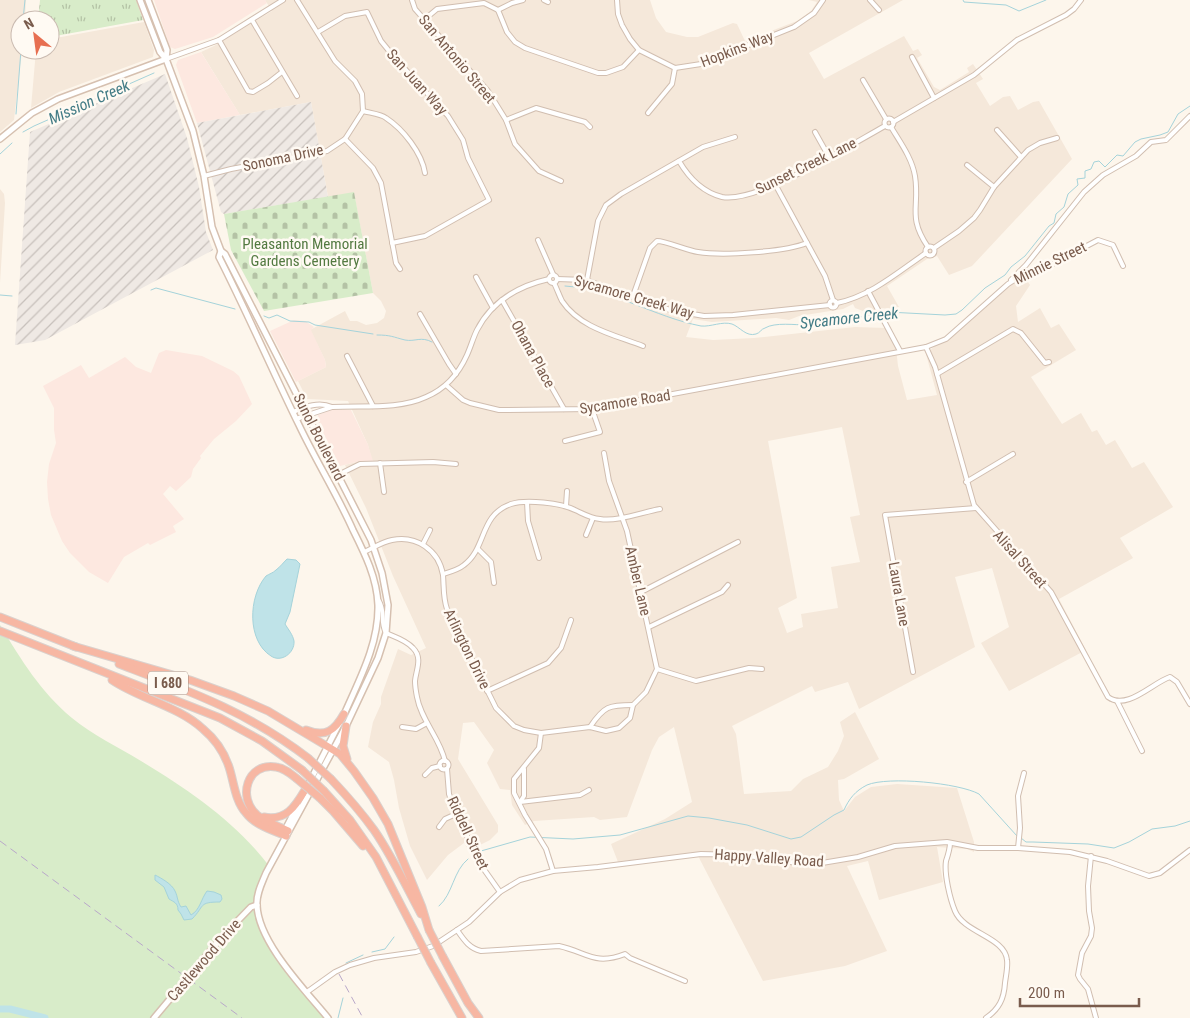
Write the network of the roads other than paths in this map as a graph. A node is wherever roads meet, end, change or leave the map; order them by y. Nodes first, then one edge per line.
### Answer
1 (140, 0) edge
2 (148, 0) edge
3 (283, 0) edge
4 (297, 0) edge
5 (412, 0) edge
6 (523, 0) edge
7 (617, 0) edge
8 (823, 0) edge
9 (870, 0) edge
10 (1080, 0) edge
11 (498, 10) junction
12 (879, 10) dead end
13 (424, 19) junction
14 (252, 20) junction
15 (318, 32) junction
16 (219, 40) junction
17 (639, 50) junction
18 (912, 57) dead end
19 (166, 59) junction
20 (675, 68) junction
21 (282, 72) junction
22 (863, 80) dead end
23 (297, 96) dead end
24 (934, 98) junction
25 (363, 111) junction
26 (648, 113) dead end
27 (1190, 116) edge
28 (886, 119) junction
29 (506, 120) junction
30 (893, 122) junction
31 (885, 126) junction
32 (590, 127) dead end
33 (891, 127) junction
34 (997, 130) dead end
35 (815, 132) dead end
36 (735, 137) dead end
37 (1057, 138) dead end
38 (0, 139) edge
39 (345, 139) junction
40 (829, 157) junction
41 (1021, 157) junction
42 (679, 161) junction
43 (967, 164) dead end
44 (425, 173) dead end
45 (204, 176) junction
46 (561, 181) dead end
47 (775, 184) junction
48 (994, 187) junction
49 (538, 240) dead end
50 (392, 243) junction
51 (807, 243) junction
52 (928, 247) junction
53 (934, 248) junction
54 (220, 251) junction
55 (926, 254) junction
56 (1123, 266) dead end
57 (400, 269) dead end
58 (553, 274) junction
59 (229, 276) junction
60 (476, 277) dead end
61 (549, 279) junction
62 (587, 280) junction
63 (556, 281) junction
64 (1008, 284) junction
65 (868, 291) junction
66 (633, 296) junction
67 (502, 300) junction
68 (835, 302) junction
69 (250, 304) junction
70 (492, 308) junction
71 (420, 314) dead end
72 (643, 346) dead end
73 (926, 347) junction
74 (900, 351) junction
75 (347, 356) dead end
76 (1049, 362) dead end
77 (456, 374) junction
78 (936, 374) junction
79 (446, 385) junction
80 (332, 406) junction
81 (373, 406) junction
82 (303, 407) junction
83 (564, 409) junction
84 (592, 409) junction
85 (293, 412) junction
86 (307, 416) junction
87 (296, 419) junction
88 (565, 441) dead end
89 (604, 453) dead end
90 (1013, 454) dead end
91 (380, 463) junction
92 (456, 464) dead end
93 (338, 474) junction
94 (966, 482) junction
95 (567, 490) dead end
96 (384, 492) dead end
97 (527, 502) junction
98 (566, 506) junction
99 (660, 508) dead end
100 (976, 508) junction
101 (623, 517) junction
102 (593, 518) junction
103 (430, 530) dead end
104 (586, 536) dead end
105 (738, 542) dead end
106 (423, 544) junction
107 (374, 547) junction
108 (478, 549) junction
109 (364, 552) junction
110 (539, 558) dead end
111 (443, 574) junction
112 (494, 583) dead end
113 (728, 585) dead end
114 (641, 592) junction
115 (377, 597) junction
116 (0, 617) edge
117 (571, 620) dead end
118 (649, 627) junction
119 (0, 631) edge
120 (386, 634) junction
121 (73, 646) junction
122 (657, 669) junction
123 (762, 669) dead end
124 (102, 672) junction
125 (913, 672) dead end
126 (487, 691) junction
127 (1117, 701) junction
128 (1190, 704) edge
129 (633, 705) junction
130 (344, 714) junction
131 (427, 723) junction
132 (346, 726) junction
133 (402, 727) dead end
134 (590, 727) junction
135 (298, 728) junction
136 (541, 733) junction
137 (330, 749) junction
138 (1142, 751) dead end
139 (445, 761) junction
140 (440, 766) junction
141 (524, 768) junction
142 (446, 769) junction
143 (1024, 773) dead end
144 (425, 775) dead end
145 (367, 789) junction
146 (305, 790) junction
147 (589, 790) dead end
148 (322, 795) junction
149 (520, 802) junction
150 (256, 814) junction
151 (456, 814) junction
152 (439, 827) dead end
153 (287, 834) junction
154 (950, 843) junction
155 (1018, 848) junction
156 (1190, 850) edge
157 (1091, 856) junction
158 (553, 871) junction
159 (500, 892) junction
160 (257, 905) junction
161 (429, 930) junction
162 (457, 930) junction
163 (685, 981) dead end
164 (308, 992) junction
165 (326, 1016) edge
166 (154, 1018) edge
167 (462, 1018) edge
168 (479, 1018) edge
169 (986, 1018) edge
170 (1096, 1018) edge

1 - 19 main road, Sunol Boulevard
2 - 19 main road, Sunol Boulevard
3 - 14 street
4 - 15 street
5 - 13 street, San Antonio Street
6 - 11 street
7 - 17 street
8 - 20 street, Hopkins Way
9 - 12 street
10 - 24 street
11 - 13 street
11 - 17 street
13 - 29 street, San Antonio Street
14 - 16 street
14 - 21 street
15 - 25 street
15 - 50 street, San Juan Way
16 - 19 street
16 - 21 street
17 - 20 street
18 - 24 street
19 - 38 main road
19 - 45 main road, Sunol Boulevard
20 - 26 street
21 - 23 street
22 - 28 street
24 - 30 street
25 - 39 street, Sonoma Drive
25 - 44 street
27 - 64 street
28 - 30 street
28 - 31 street
29 - 32 street
29 - 46 street, San Antonio Street
30 - 33 street
31 - 33 street
31 - 40 street, Sunset Creek Lane
33 - 52 street
34 - 41 street
35 - 40 street
36 - 42 street
37 - 41 street
39 - 45 street, Sonoma Drive
39 - 50 street
40 - 47 street, Sunset Creek Lane
41 - 48 street
42 - 47 street, Sunset Creek Lane
42 - 62 street
43 - 48 street
45 - 54 main road, Sunol Boulevard
47 - 51 street
48 - 53 street
49 - 58 street
50 - 57 street
51 - 66 street
51 - 68 street
52 - 53 street
52 - 55 street
53 - 55 street
54 - 59 main road, Sunol Boulevard
54 - 69 main road, Sunol Boulevard
55 - 65 street
56 - 64 street, Minnie Street
58 - 61 street
58 - 63 street
59 - 69 main road
59 - 85 main road, Sunol Boulevard
60 - 70 street
61 - 63 street
61 - 67 street
62 - 63 street, Sycamore Creek Way
62 - 66 street, Sycamore Creek Way
63 - 72 street
64 - 73 street, Minnie Street
65 - 68 street
65 - 74 street
66 - 68 street, Sycamore Creek Way
67 - 70 street
67 - 83 street, Ohana Place
69 - 82 main road, Sunol Boulevard
70 - 77 street
71 - 77 street
73 - 74 street, Sycamore Road
73 - 78 street, Alisal Street
74 - 84 street, Sycamore Road
75 - 81 street
76 - 78 street
77 - 79 street
78 - 94 street, Alisal Street
79 - 81 street
79 - 83 street, Sycamore Road
80 - 81 street
80 - 82 street
80 - 86 street
82 - 85 street
82 - 86 main road, Sunol Boulevard
83 - 84 street, Sycamore Road
84 - 88 street
85 - 87 main road, Sunol Boulevard
86 - 87 street
86 - 93 main road, Sunol Boulevard
87 - 109 main road, Sunol Boulevard
89 - 101 street, Amber Lane
90 - 94 street
91 - 92 street
91 - 93 street
91 - 96 street
93 - 107 main road, Sunol Boulevard
94 - 100 street, Alisal Street
95 - 98 street
97 - 98 street
97 - 108 street
97 - 110 street
98 - 102 street
99 - 101 street
100 - 125 street, Laura Lane
100 - 127 street, Alisal Street
101 - 102 street
101 - 114 street, Amber Lane
102 - 104 street
103 - 106 street
105 - 114 street
106 - 107 street
106 - 111 street, Arlington Drive
107 - 109 street
107 - 120 main road, Sunol Boulevard
108 - 111 street
108 - 112 street
109 - 115 main road, Sunol Boulevard
111 - 126 street, Arlington Drive
113 - 118 street
114 - 118 street, Amber Lane
115 - 120 street, Sunol Boulevard
115 - 130 main road, Sunol Boulevard
116 - 121 highway, I 680
117 - 126 street
118 - 122 street, Amber Lane
119 - 124 highway, I 680
120 - 131 street
120 - 132 main road, Sunol Boulevard
121 - 135 highway
121 - 161 highway, I 680, bridge
122 - 123 street
122 - 129 street
124 - 148 highway, I 680, bridge
124 - 153 highway
126 - 136 street, Arlington Drive
127 - 128 street
127 - 138 street, Alisal Street
129 - 134 street
129 - 134 street
130 - 135 highway
130 - 137 main road, Sunol Boulevard
131 - 133 street
131 - 139 street
132 - 137 main road, Sunol Boulevard
132 - 145 highway
134 - 136 street
135 - 137 highway
136 - 141 street
137 - 145 highway
137 - 146 main road, Sunol Boulevard
137 - 153 main road, Sunol Boulevard
139 - 140 street
139 - 142 street
140 - 142 street
140 - 144 street
141 - 149 street
141 - 149 street
142 - 151 street, Riddell Street
143 - 155 street
145 - 161 highway
146 - 150 highway
146 - 153 main road, Sunol Boulevard
147 - 149 street
148 - 150 highway, bridge
148 - 167 highway, bridge
149 - 158 street
150 - 153 highway
151 - 152 street
151 - 159 street, Riddell Street
153 - 160 main road
154 - 155 street, Happy Valley Road
154 - 158 street, Happy Valley Road
154 - 169 street
155 - 157 street, Happy Valley Road
156 - 157 street, Happy Valley Road
157 - 170 street
158 - 159 street, Happy Valley Road
159 - 162 street, Happy Valley Road
160 - 164 main road
160 - 166 main road, Castlewood Drive
161 - 168 highway, I 680, bridge
162 - 163 street
162 - 164 street, Happy Valley Road
164 - 165 main road

